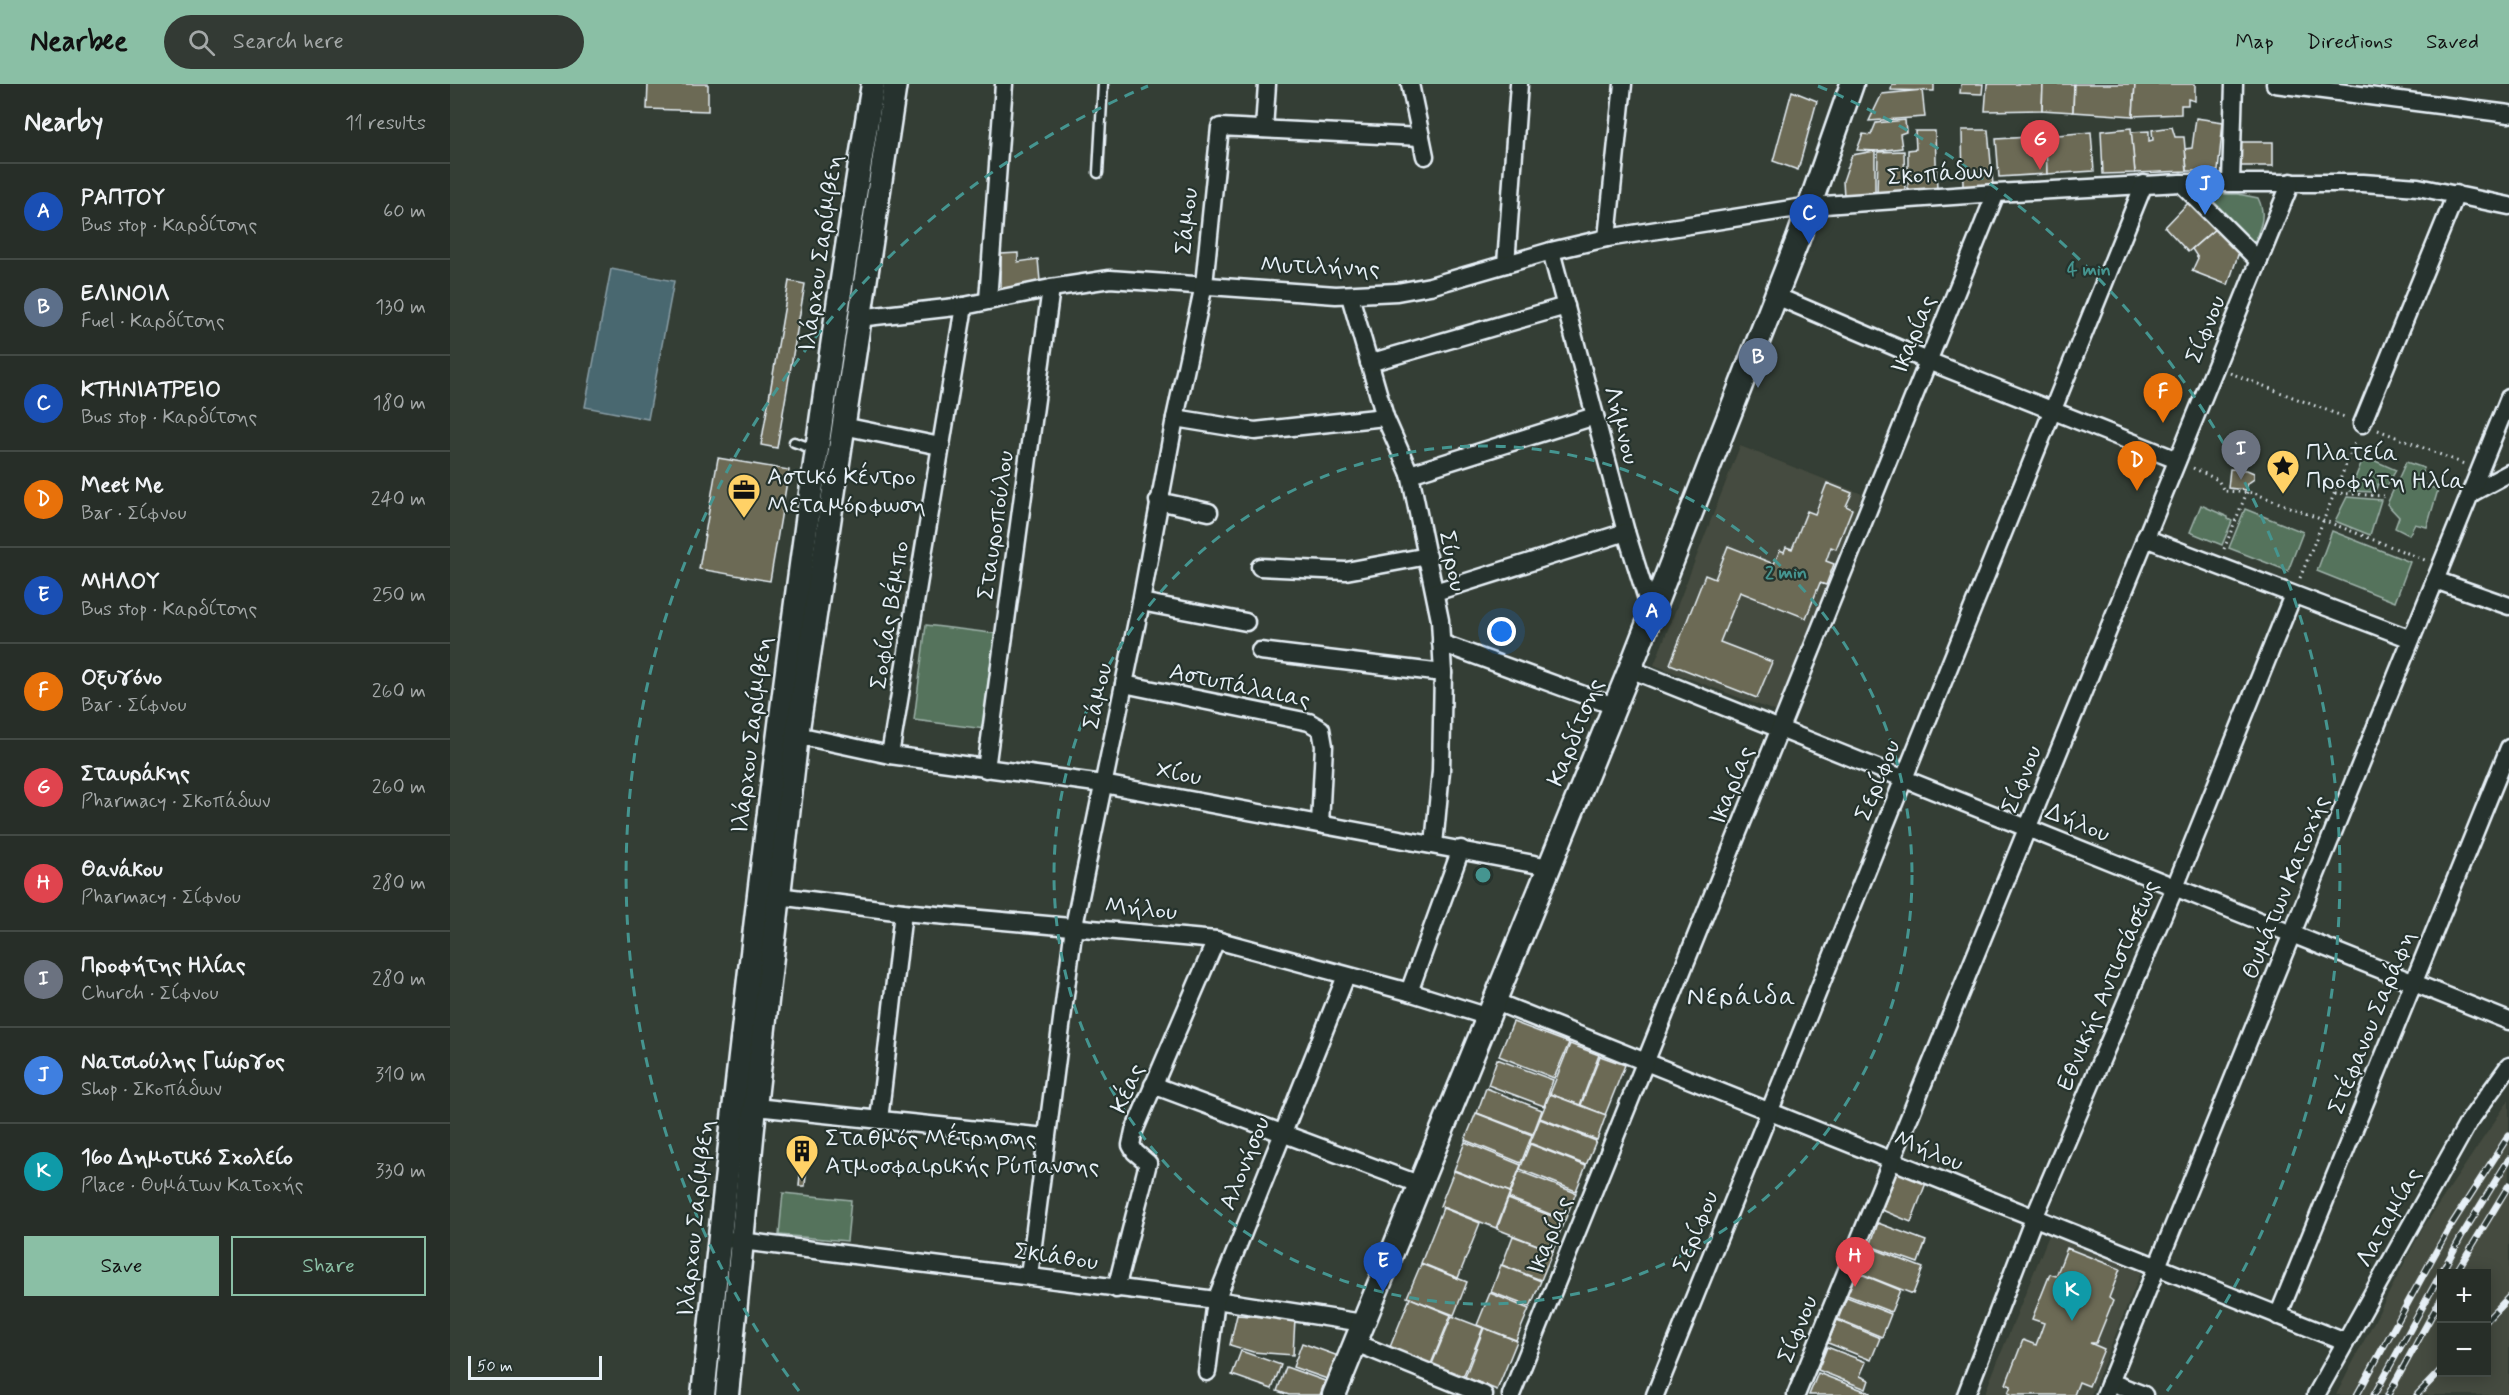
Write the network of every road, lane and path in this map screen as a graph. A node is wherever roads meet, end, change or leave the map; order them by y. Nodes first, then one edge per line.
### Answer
1 (873, 84) edge
2 (895, 84) edge
3 (1004, 84) edge
4 (1103, 84) edge
5 (1267, 84) edge
6 (1410, 84) edge
7 (1519, 84) edge
8 (1623, 84) edge
9 (1852, 84) edge
10 (2234, 84) edge
11 (2275, 84) edge
12 (2509, 114) edge
13 (1264, 129) junction
14 (1421, 137) junction
15 (1425, 156) dead end
16 (1098, 172) dead end
17 (2231, 182) junction
18 (2291, 182) junction
19 (2181, 183) junction
20 (2144, 184) junction
21 (1996, 193) junction
22 (2456, 194) junction
23 (1810, 206) junction
24 (2509, 206) edge
25 (1607, 238) junction
26 (1551, 250) junction
27 (2259, 261) junction
28 (1506, 264) junction
29 (1204, 285) junction
30 (1051, 288) junction
31 (1350, 296) junction
32 (1776, 296) junction
33 (988, 300) junction
34 (964, 306) junction
35 (1566, 306) junction
36 (858, 318) junction
37 (1928, 361) junction
38 (1369, 363) junction
39 (2509, 398) edge
40 (2053, 411) junction
41 (1595, 416) junction
42 (1385, 417) junction
43 (1175, 418) junction
44 (2362, 424) joint
45 (843, 426) junction
46 (794, 442) dead end
47 (940, 446) junction
48 (817, 450) junction
49 (2177, 460) junction
50 (2509, 473) edge
51 (1410, 474) junction
52 (2247, 492) junction
53 (2335, 493) junction
54 (2470, 494) junction
55 (2384, 496) dead end
56 (1158, 501) junction
57 (1209, 512) dead end
58 (2324, 519) junction
59 (1626, 532) junction
60 (2145, 538) junction
61 (1428, 556) junction
62 (2217, 566) junction
63 (1260, 567) dead end
64 (2438, 573) junction
65 (1435, 592) junction
66 (2293, 595) junction
67 (1141, 602) junction
68 (2509, 606) edge
69 (1651, 612) junction
70 (1246, 622) dead end
71 (2411, 639) junction
72 (1441, 643) junction
73 (1260, 651) dead end
74 (1630, 669) junction
75 (1443, 673) junction
76 (1124, 684) junction
77 (1614, 706) junction
78 (1780, 729) junction
79 (797, 735) junction
80 (2509, 747) edge
81 (890, 755) junction
82 (986, 768) junction
83 (1904, 778) junction
84 (1103, 784) junction
85 (1320, 824) junction
86 (2027, 828) junction
87 (1434, 845) junction
88 (1461, 849) junction
89 (1550, 867) junction
90 (2175, 887) junction
91 (778, 896) junction
92 (903, 912) junction
93 (1074, 926) junction
94 (2292, 934) junction
95 (1216, 940) junction
96 (1346, 976) junction
97 (2413, 982) junction
98 (1408, 992) junction
99 (1492, 1009) junction
100 (2509, 1021) edge
101 (1646, 1062) junction
102 (2509, 1066) edge
103 (1154, 1085) junction
104 (755, 1107) junction
105 (1770, 1112) junction
106 (879, 1120) junction
107 (1281, 1134) junction
108 (1046, 1137) junction
109 (1892, 1161) junction
110 (1421, 1185) junction
111 (2034, 1218) junction
112 (719, 1238) junction
113 (742, 1242) junction
114 (2156, 1267) junction
115 (1029, 1276) junction
116 (1116, 1289) junction
117 (1216, 1300) junction
118 (2278, 1316) junction
119 (1359, 1333) junction
120 (2344, 1342) junction
121 (1207, 1372) dead end
122 (2107, 1388) edge
123 (703, 1395) edge
124 (728, 1395) edge
125 (1334, 1395) edge
126 (1484, 1395) edge
127 (1511, 1395) edge
128 (1655, 1395) edge
129 (1796, 1395) edge
130 (1966, 1395) edge
131 (2144, 1395) edge
132 (2316, 1395) edge

1 - 48 main road, Ιλάρχου Σαρίμβεη
2 - 36 main road, Ιλάρχου Σαρίμβεη
3 - 33 street
4 - 16 lane
5 - 13 street
6 - 14 street
7 - 28 street
8 - 25 street
9 - 23 main road, Καρδίτσης
10 - 17 street
11 - 12 street
13 - 14 street
13 - 29 street, Σάμου
14 - 15 street
17 - 18 street, Σκοπάδων
17 - 19 street, Σκοπάδων
18 - 22 street, Σκοπάδων
18 - 27 street, Σίφνου
19 - 20 street, Σκοπάδων
19 - 27 street
20 - 21 street, Σκοπάδων
20 - 40 street, Σερίφου
21 - 23 street, Σκοπάδων
21 - 37 street, Ικαρίας
22 - 24 street, Σκοπάδων
22 - 44 street
23 - 25 street, Μυτιλήνης
23 - 32 main road, Καρδίτσης
25 - 26 street, Μυτιλήνης
26 - 28 street, Μυτιλήνης
26 - 35 street, Λήμνου
27 - 49 street, Σίφνου
28 - 31 street, Μυτιλήνης
29 - 30 street, Μυτιλήνης
29 - 31 street, Μυτιλήνης
29 - 43 street, Σάμου
30 - 33 street, Μυτιλήνης
30 - 82 street, Σταυροπούλου
31 - 38 street, Σύρου
32 - 37 street
32 - 69 main road, Καρδίτσης
33 - 34 street, Μυτιλήνης
34 - 36 street, Μυτιλήνης
34 - 47 street, Σοφίας Βέμπο
35 - 38 street
35 - 41 street, Λήμνου
36 - 45 main road, Ιλάρχου Σαρίμβεη
37 - 40 street
37 - 78 street, Ικαρίας
38 - 42 street, Σύρου
39 - 54 street, Θυμάτων Κατοχής
40 - 49 street
40 - 83 street, Σερίφου
41 - 51 street
41 - 59 street, Λήμνου
42 - 43 street
42 - 51 street, Σύρου
43 - 56 street, Σάμου
44 - 53 path
45 - 47 street
45 - 79 main road, Ιλάρχου Σαρίμβεη
46 - 48 lane
47 - 81 street, Σοφίας Βέμπο
48 - 112 main road, Ιλάρχου Σαρίμβεη
49 - 52 path
49 - 60 street, Σίφνου
50 - 54 street
51 - 61 street, Σύρου
52 - 58 path
52 - 62 path
53 - 55 path
53 - 58 path
54 - 64 street, Θυμάτων Κατοχής
56 - 57 street
56 - 67 street, Σάμου
58 - 64 path
58 - 66 path
59 - 65 street
59 - 69 street, Λήμνου
60 - 62 street
60 - 86 street, Σίφνου
61 - 63 street
61 - 65 street, Σύρου
62 - 66 street
64 - 68 street
64 - 71 street, Θυμάτων Κατοχής
65 - 72 street, Σύρου
66 - 71 street
66 - 90 street, Εθνικής Αντιστάσεως
67 - 70 street
67 - 76 street, Σάμου
69 - 74 main road, Καρδίτσης
71 - 94 street, Θυμάτων Κατοχής
72 - 75 street, Σύρου
72 - 77 street
73 - 75 street
74 - 77 main road, Καρδίτσης
74 - 78 street, Δήλου
75 - 87 street, Σύρου
76 - 84 street, Σάμου
76 - 85 street, Αστυπάλαιας
77 - 89 main road, Καρδίτσης
78 - 83 street, Δήλου
78 - 101 street, Ικαρίας
79 - 81 street, Χίου
79 - 91 main road, Ιλάρχου Σαρίμβεη
80 - 97 street, Στέφανου Σαράφη
81 - 82 street, Χίου
82 - 84 street, Χίου
83 - 86 street, Δήλου
83 - 105 street, Σερίφου
84 - 85 street, Χίου
84 - 93 street, Σάμου
85 - 87 street, Χίου
86 - 90 street, Δήλου
86 - 109 street, Σίφνου
87 - 88 street, Χίου
88 - 89 street, Χίου
88 - 98 street
89 - 99 main road, Καρδίτσης
90 - 94 street, Δήλου
90 - 111 street, Εθνικής Αντιστάσεως
91 - 92 street, Μήλου
91 - 104 main road, Ιλάρχου Σαρίμβεη
92 - 93 street, Μήλου
92 - 106 street
93 - 95 street, Μήλου
93 - 108 street, Σάμου
94 - 97 street, Δήλου
94 - 114 street, Θυμάτων Κατοχής
95 - 96 street, Μήλου
95 - 103 street, Κέας
96 - 98 street, Μήλου
96 - 107 street, Αλονήσου
97 - 100 street, Δήλου
97 - 118 street, Στέφανου Σαράφη
98 - 99 street, Μήλου
99 - 101 street, Μήλου
99 - 110 main road, Καρδίτσης
101 - 105 street, Μήλου
101 - 127 street, Ικαρίας
102 - 120 street, Λαταμίας
103 - 107 street
103 - 116 street, Κέας
104 - 106 street
104 - 113 main road, Ιλάρχου Σαρίμβεη
105 - 109 street, Μήλου
105 - 128 street, Σερίφου
106 - 108 street
107 - 110 street
107 - 117 street, Αλονήσου
108 - 115 street, Σάμου
109 - 111 street, Μήλου
109 - 129 street, Σίφνου
110 - 119 main road, Καρδίτσης
111 - 114 street, Μήλου
111 - 130 street, Εθνικής Αντιστάσεως
112 - 113 street, Σκιάθου
112 - 123 main road, Ιλάρχου Σαρίμβεη
113 - 115 street, Σκιάθου
113 - 124 main road, Ιλάρχου Σαρίμβεη
114 - 118 street, Μήλου
114 - 122 street, Θυμάτων Κατοχής
115 - 116 street, Σκιάθου
116 - 117 street, Σκιάθου
117 - 119 street, Σκιάθου
117 - 121 street, Αλονήσου
118 - 120 street, Μήλου
119 - 125 main road, Καρδίτσης
119 - 126 street, Σκιάθου
120 - 132 street, Λαταμίας
122 - 131 street

